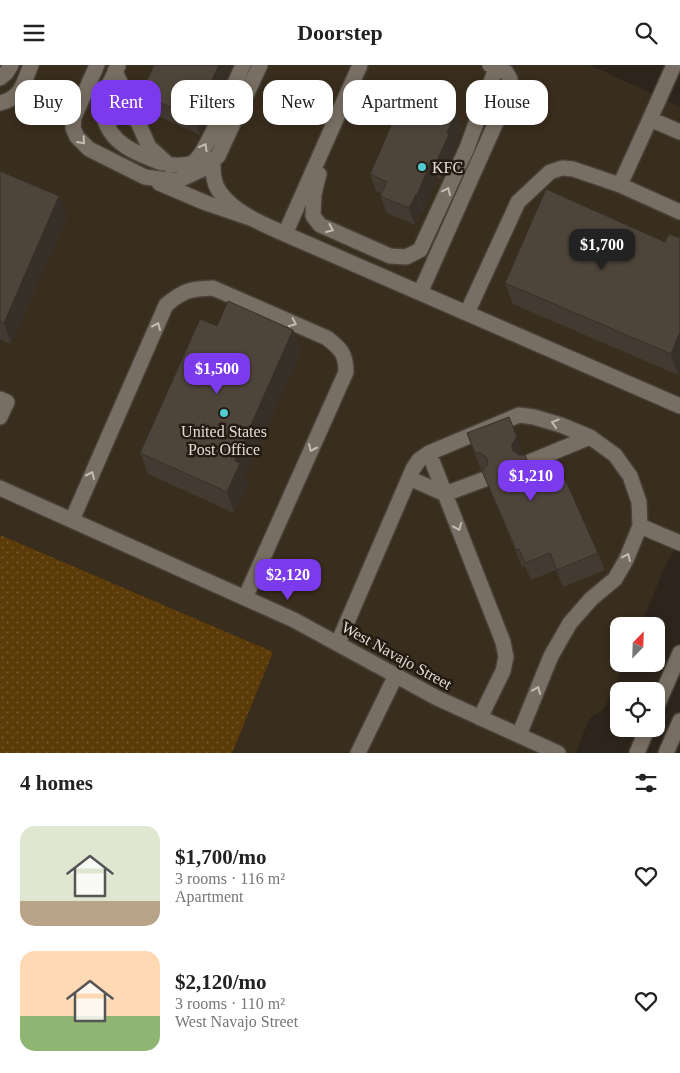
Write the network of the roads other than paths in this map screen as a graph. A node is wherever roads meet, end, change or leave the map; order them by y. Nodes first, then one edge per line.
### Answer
1 (11, 65) edge
2 (31, 65) edge
3 (97, 65) edge
4 (243, 65) edge
5 (260, 65) edge
6 (360, 65) edge
7 (674, 65) edge
8 (493, 66) edge
9 (117, 68) edge
10 (0, 78) edge
11 (0, 103) edge
12 (650, 119) junction
13 (680, 133) edge
14 (327, 138) junction
15 (213, 161) junction
16 (169, 165) junction
17 (144, 177) junction
18 (620, 185) junction
19 (680, 212) edge
20 (253, 219) junction
21 (285, 235) junction
22 (420, 293) junction
23 (467, 313) junction
24 (0, 399) edge
25 (680, 406) edge
26 (0, 417) edge
27 (590, 437) junction
28 (428, 453) junction
29 (527, 463) edge
30 (409, 478) junction
31 (485, 479) edge
32 (0, 488) edge
33 (445, 494) junction
34 (72, 520) junction
35 (640, 526) junction
36 (680, 543) edge
37 (245, 598) junction
38 (338, 643) junction
39 (680, 653) edge
40 (396, 675) junction
41 (665, 687) edge
42 (480, 718) junction
43 (680, 721) edge
44 (519, 735) junction
45 (644, 737) edge
46 (358, 753) edge
47 (558, 753) edge
48 (637, 753) edge
49 (666, 753) edge

1 - 10 street
2 - 11 street
3 -> 17 street
16 -> 4 street
5 - 15 street
6 - 14 street
7 - 12 street
14 -> 8 street
8 - 22 street
9 - 16 street
9 - 16 street
12 - 13 street
12 - 18 street
14 - 21 street
15 - 17 street
15 - 20 street
17 - 20 street
18 - 19 street
18 - 23 street
20 - 21 street
21 - 22 street
22 - 23 street
23 - 25 street
24 - 26 street
27 -> 28 street
27 - 29 street
27 - 35 street
28 - 30 street
28 - 33 street
30 - 33 street
30 - 38 street
31 - 33 street
32 - 34 street, West Navajo Street
33 -> 42 street
34 - 37 street, West Navajo Street
34 -> 37 street
35 - 36 street
44 -> 35 street
37 - 38 street, West Navajo Street
38 - 40 street, West Navajo Street
39 - 41 street
40 - 42 street, West Navajo Street
40 - 46 street
42 - 44 street, West Navajo Street
43 - 49 street
44 - 47 street, West Navajo Street
45 - 48 street

